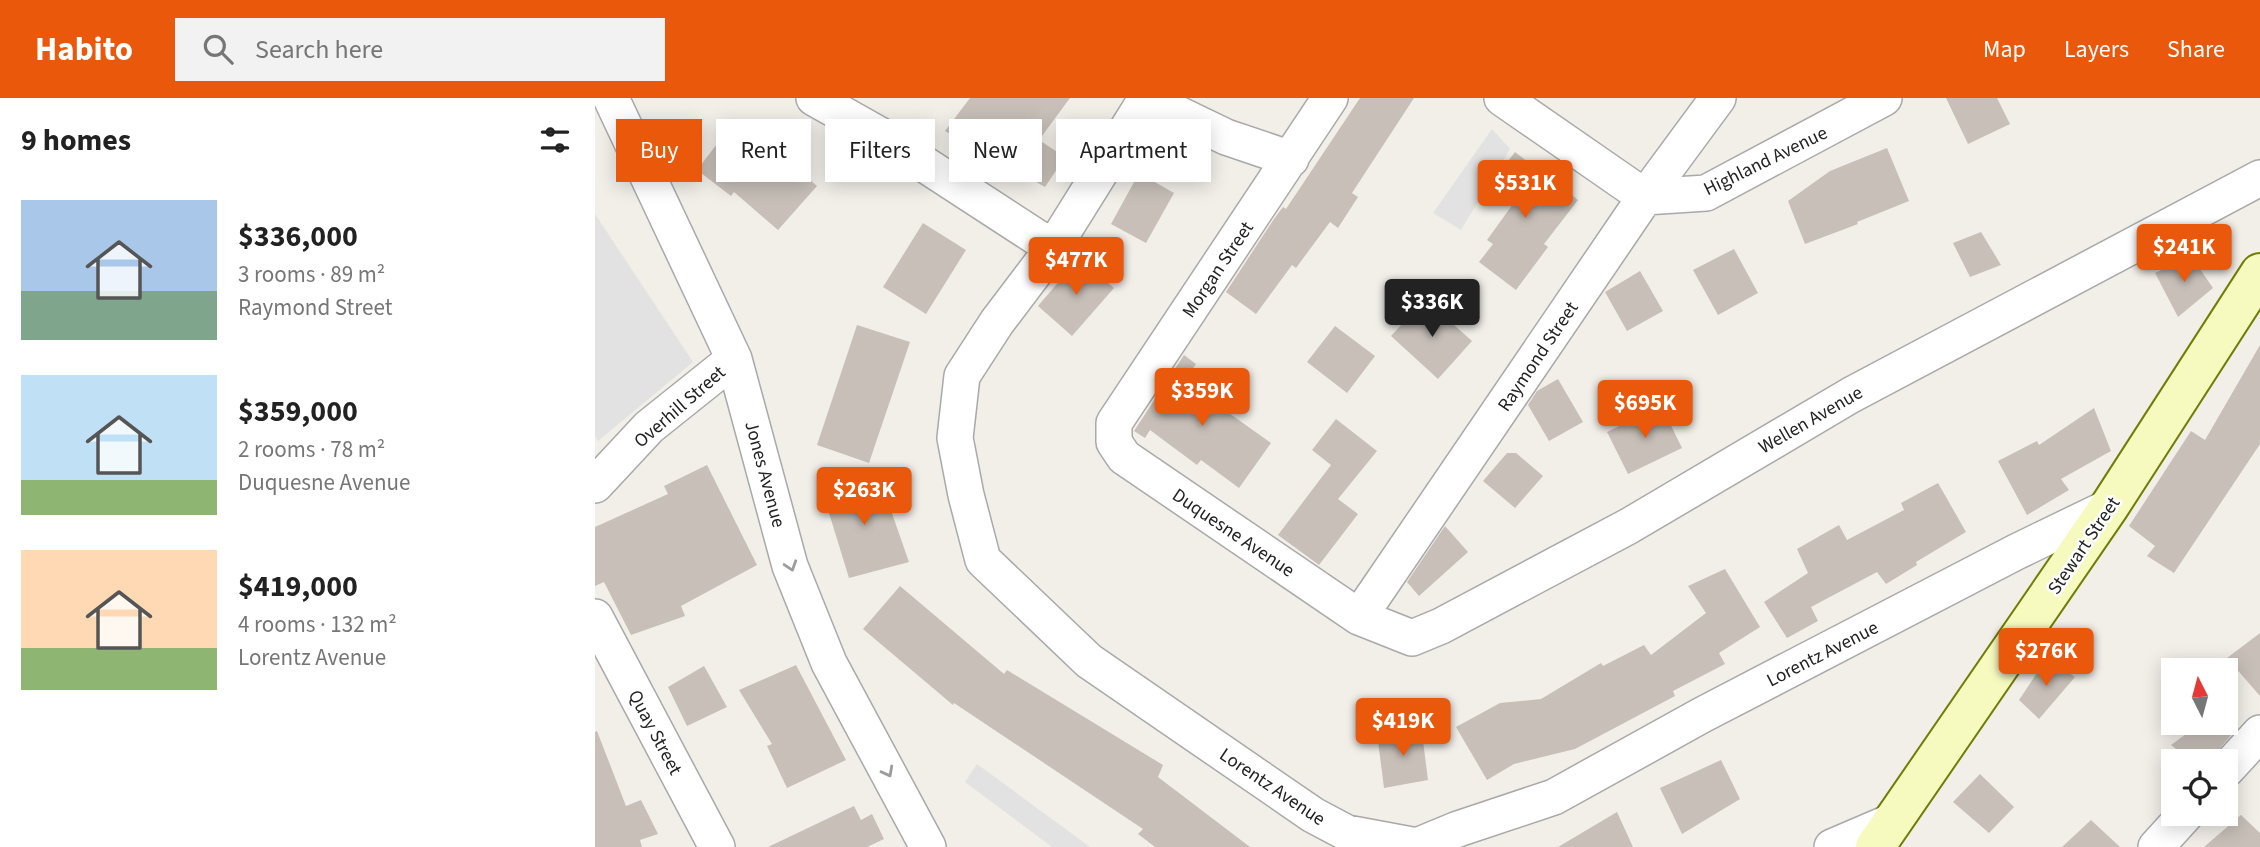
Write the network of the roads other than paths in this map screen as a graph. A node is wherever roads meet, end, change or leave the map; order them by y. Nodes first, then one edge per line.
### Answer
1 (611, 98) edge
2 (814, 98) edge
3 (1146, 98) edge
4 (1330, 98) edge
5 (1502, 98) edge
6 (1718, 98) edge
7 (1885, 98) edge
8 (1291, 159) junction
9 (2260, 178) edge
10 (1645, 197) junction
11 (1053, 248) junction
12 (2260, 272) edge
13 (734, 359) junction
14 (1114, 442) joint
15 (597, 479) edge
16 (2109, 507) junction
17 (595, 617) edge
18 (1359, 617) junction
19 (2260, 733) edge
20 (2238, 757) edge
21 (2175, 826) edge
22 (1885, 834) edge
23 (717, 847) edge
24 (928, 847) edge
25 (1832, 847) edge
26 (2156, 847) edge

1 - 13 street, Jones Avenue
2 - 11 street
3 - 8 street
3 - 11 street, Lorentz Avenue
4 - 8 street, Morgan Street
5 - 10 street
6 - 10 street, Raymond Street
7 - 10 street, Highland Avenue
8 - 14 street, Morgan Street
9 - 18 street, Wellen Avenue
10 - 18 street, Raymond Street
11 - 16 street, Lorentz Avenue
12 - 16 street, Stewart Street
13 - 15 street, Overhill Street
13 -> 24 street, Jones Avenue
14 - 18 street, Duquesne Avenue
16 - 22 street, Stewart Street
17 - 23 street, Quay Street
19 - 20 street
21 - 26 street
22 - 25 street

